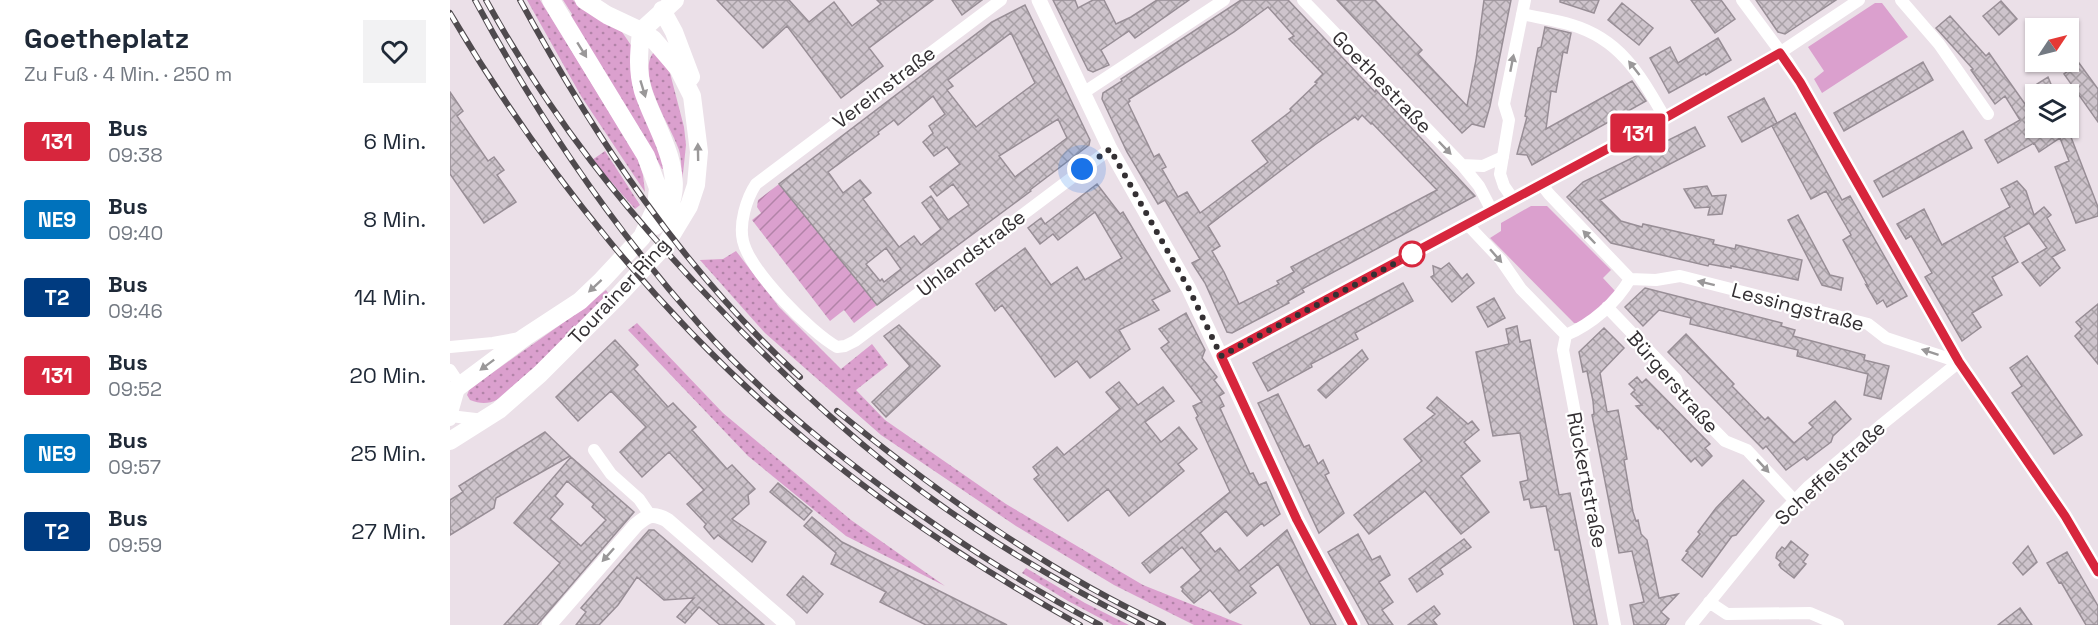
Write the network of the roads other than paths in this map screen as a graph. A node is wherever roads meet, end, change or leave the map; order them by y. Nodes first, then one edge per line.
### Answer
1 (551, 0) edge
2 (584, 0) edge
3 (1001, 0) edge
4 (1039, 0) edge
5 (1224, 0) edge
6 (1303, 0) edge
7 (1525, 0) edge
8 (1742, 0) edge
9 (1859, 0) edge
10 (1901, 0) edge
11 (663, 4) edge
12 (1522, 14) junction
13 (641, 31) junction
14 (1780, 53) junction
15 (1083, 93) junction
16 (692, 96) junction
17 (1988, 114) dead end
18 (1665, 118) junction
19 (1110, 149) junction
20 (1503, 157) junction
21 (1462, 165) junction
22 (1542, 185) junction
23 (1513, 200) junction
24 (1492, 211) junction
25 (1468, 225) junction
26 (642, 237) junction
27 (1630, 279) junction
28 (1607, 307) junction
29 (1566, 335) junction
30 (525, 337) junction
31 (829, 342) joint
32 (450, 346) edge
33 (1221, 356) junction
34 (1959, 362) junction
35 (450, 370) edge
36 (455, 389) edge
37 (450, 417) edge
38 (485, 420) junction
39 (450, 441) edge
40 (594, 450) dead end
41 (1795, 501) junction
42 (650, 515) junction
43 (2098, 572) edge
44 (1709, 602) junction
45 (549, 625) edge
46 (788, 625) edge
47 (1353, 625) edge
48 (1616, 625) edge
49 (1691, 625) edge
50 (1838, 625) edge

1 -> 26 main road, Tourainer Ring
2 - 13 main road, Tourainer Ring
3 - 31 street, Vereinstraße
4 - 15 street
5 - 15 street
6 -> 21 street, Goethestraße
7 - 12 street
8 - 14 street
9 - 14 street
10 - 17 street
11 - 13 main road
11 - 16 main road
18 -> 12 street
20 -> 12 street
13 - 16 main road, Tourainer Ring
13 -> 26 main road
14 - 18 street
14 - 34 street
15 - 19 street
38 -> 16 main road, Tourainer Ring
18 - 22 street
19 - 31 street, Uhlandstraße
19 - 33 street
20 - 21 street
20 - 23 street
21 - 24 street, Goethestraße
22 - 23 street
27 -> 22 street
23 - 24 street
24 - 25 street
25 -> 29 street
25 - 33 street
26 -> 30 main road, Tourainer Ring
27 - 28 street
34 -> 27 street, Lessingstraße
28 - 29 street
28 -> 41 street, Bürgerstraße
29 - 48 street, Rückertstraße
30 - 32 street
30 -> 36 main road, Tourainer Ring
33 - 47 street
34 - 41 street, Scheffelstraße
34 - 43 street
35 - 36 street
36 - 37 street
37 - 38 street
38 - 39 main road, Tourainer Ring
40 - 42 street
41 - 44 street, Scheffelstraße
42 -> 45 street
42 - 46 street
44 - 49 street, Scheffelstraße
44 - 50 street

